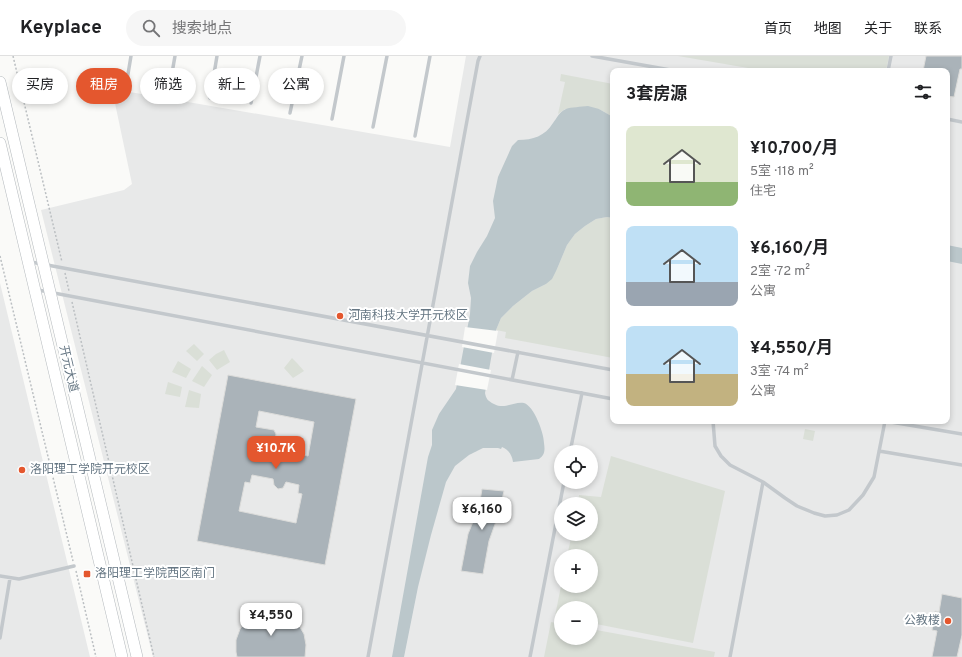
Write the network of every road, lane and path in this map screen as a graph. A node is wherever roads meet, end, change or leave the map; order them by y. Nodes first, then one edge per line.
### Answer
1 (13, 56) edge
2 (131, 56) edge
3 (174, 56) edge
4 (217, 56) edge
5 (260, 56) edge
6 (302, 56) edge
7 (344, 56) edge
8 (387, 56) edge
9 (430, 56) edge
10 (475, 56) edge
11 (480, 56) edge
12 (592, 56) edge
13 (891, 56) edge
14 (478, 61) junction
15 (129, 68) edge
16 (172, 68) edge
17 (215, 68) edge
18 (258, 68) edge
19 (659, 68) edge
20 (889, 68) edge
21 (0, 82) edge
22 (290, 113) dead end
23 (332, 119) dead end
24 (950, 120) edge
25 (962, 122) edge
26 (373, 127) dead end
27 (415, 136) dead end
28 (0, 143) edge
29 (0, 256) edge
30 (28, 262) junction
31 (44, 264) junction
32 (64, 268) junction
33 (35, 289) junction
34 (50, 292) junction
35 (70, 296) junction
36 (427, 336) junction
37 (518, 352) junction
38 (422, 363) junction
39 (610, 369) edge
40 (512, 380) junction
41 (582, 393) junction
42 (610, 398) edge
43 (713, 424) edge
44 (884, 424) edge
45 (903, 424) edge
46 (962, 434) edge
47 (571, 445) edge
48 (879, 451) junction
49 (962, 465) edge
50 (763, 482) junction
51 (563, 489) edge
52 (74, 566) junction
53 (0, 576) edge
54 (10, 578) junction
55 (0, 638) edge
56 (96, 657) edge
57 (122, 657) edge
58 (137, 657) edge
59 (154, 657) edge
60 (368, 657) edge
61 (530, 657) edge
62 (730, 657) edge

1 - 32 path
2 - 15 lane
3 - 16 lane
4 - 17 lane
5 - 18 lane
6 - 22 lane
7 - 23 lane
8 - 26 lane
9 - 27 lane
10 - 14 lane
11 - 14 lane
12 - 19 lane
13 - 20 lane
14 - 36 lane
21 - 31 main road, 开元大道
24 - 25 lane
28 - 30 main road, 开元大道
29 - 52 path
30 - 31 lane
30 - 33 main road, 开元大道
31 - 32 lane
31 - 34 main road, 开元大道
32 - 35 path
32 - 36 lane
33 - 34 lane
33 - 57 main road, 开元大道
34 - 35 lane
34 - 58 main road, 开元大道
35 - 38 lane
35 - 59 path
36 - 37 lane
36 - 38 lane
37 - 39 lane
37 - 40 lane
38 - 40 lane
38 - 60 lane
40 - 41 lane
41 - 42 lane
41 - 47 lane
43 - 50 lane
44 - 48 lane
45 - 46 lane
48 - 49 lane
48 - 50 lane
50 - 62 lane
51 - 61 lane
52 - 54 lane
52 - 56 path
53 - 54 lane
54 - 55 lane

